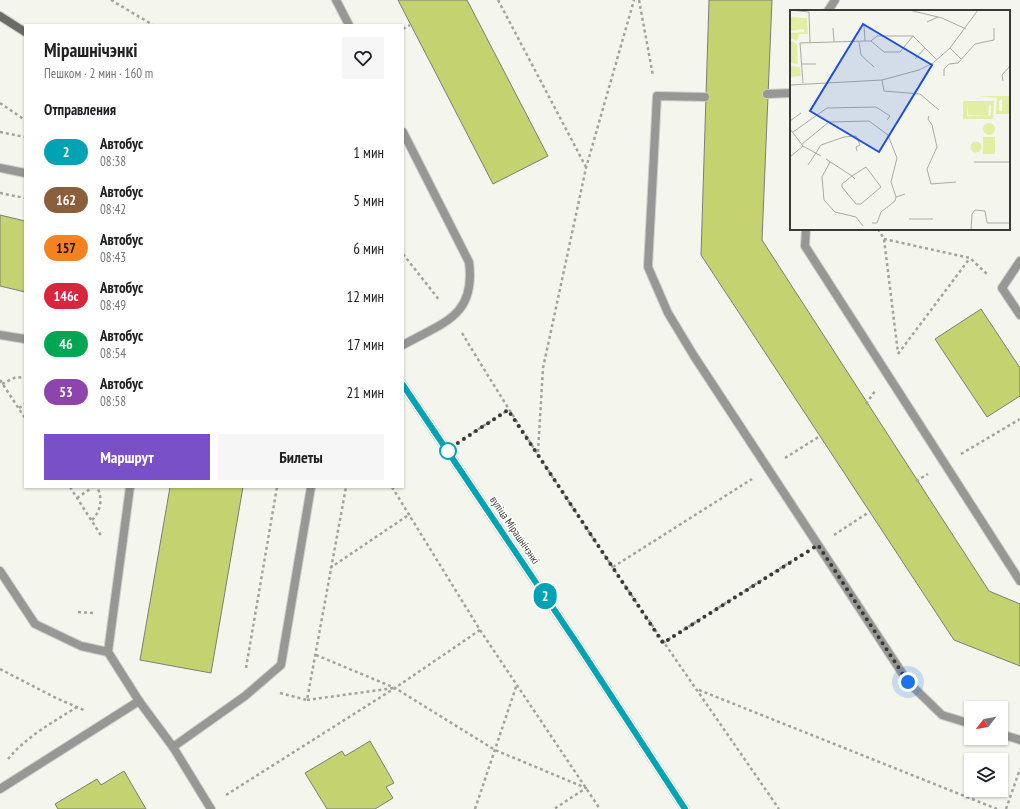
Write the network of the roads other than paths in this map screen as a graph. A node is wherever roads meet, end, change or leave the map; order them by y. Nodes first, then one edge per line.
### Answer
1 (336, 0) edge
2 (835, 0) edge
3 (829, 10) edge
4 (0, 16) edge
5 (348, 24) edge
6 (24, 31) edge
7 (790, 93) edge
8 (767, 94) dead end
9 (705, 97) dead end
10 (404, 134) edge
11 (0, 168) edge
12 (24, 173) edge
13 (806, 230) edge
14 (1020, 261) edge
15 (1020, 315) edge
16 (0, 335) edge
17 (24, 339) edge
18 (404, 344) edge
19 (404, 386) edge
20 (130, 488) edge
21 (311, 488) edge
22 (0, 571) edge
23 (1020, 581) edge
24 (108, 652) junction
25 (139, 701) junction
26 (964, 722) edge
27 (1008, 736) edge
28 (1020, 740) edge
29 (173, 747) junction
30 (0, 789) edge
31 (210, 807) edge
32 (685, 809) edge

1 - 5 lane
2 - 3 lane
4 - 6 main road
7 - 8 lane
9 - 26 lane
10 - 18 lane
11 - 12 lane
13 - 23 lane
14 - 15 lane
16 - 17 lane
19 - 32 main road, вуліца Мірашнічэнкі
20 - 24 lane
21 - 29 lane
22 - 24 lane
24 - 25 lane
25 - 29 lane
25 - 30 lane
27 - 28 lane
29 - 31 lane

